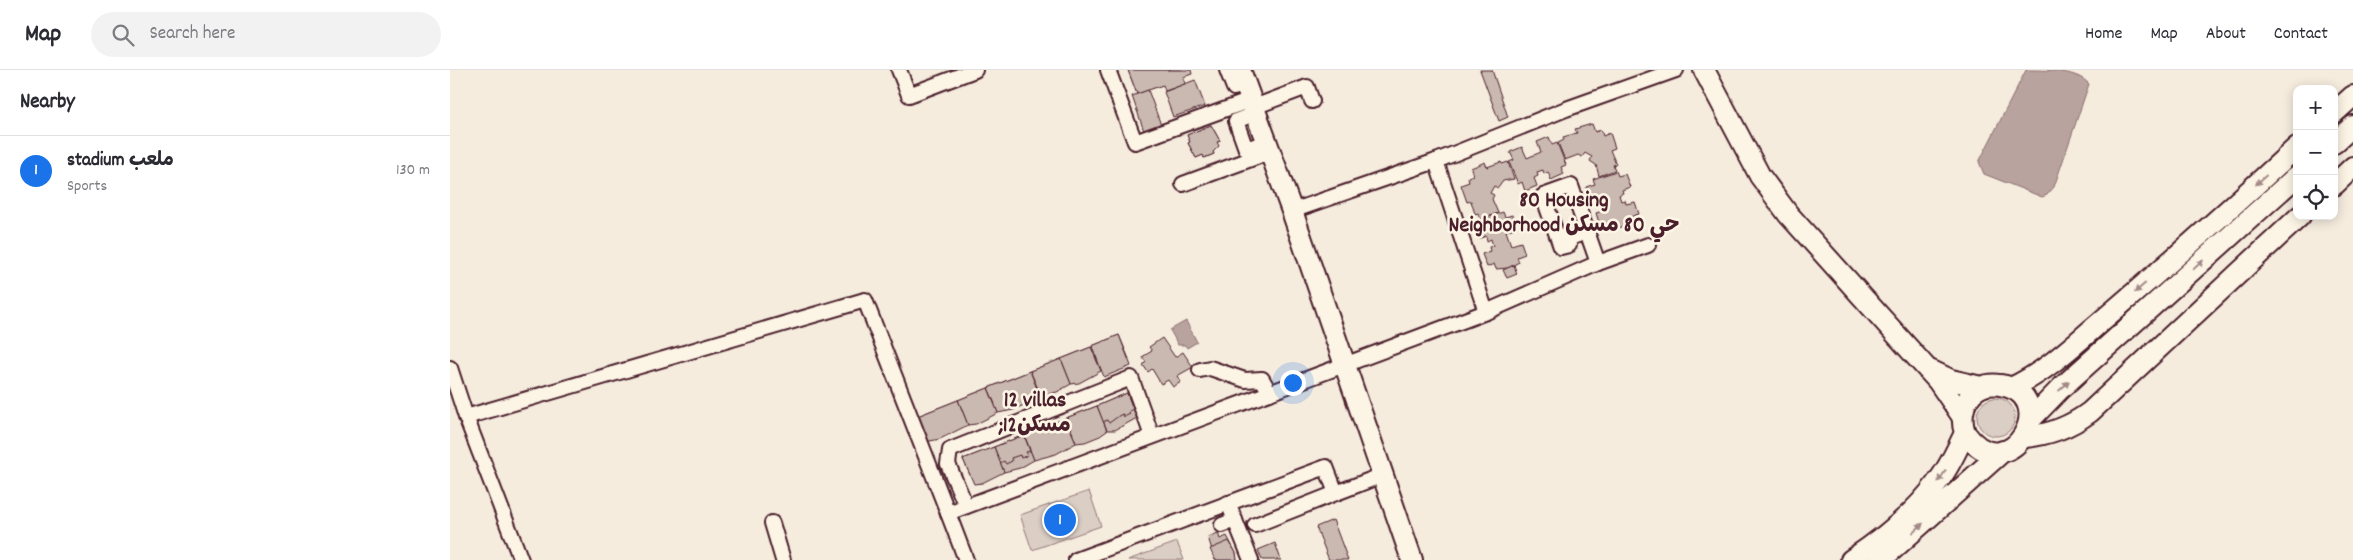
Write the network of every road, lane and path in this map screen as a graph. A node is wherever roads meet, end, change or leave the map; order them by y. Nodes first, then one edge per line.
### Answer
1 (899, 70) edge
2 (974, 70) edge
3 (1108, 70) edge
4 (1227, 70) edge
5 (1676, 70) edge
6 (1704, 70) edge
7 (1249, 95) edge
8 (2353, 96) edge
9 (1312, 101) dead end
10 (2338, 109) edge
11 (2353, 126) edge
12 (2338, 139) edge
13 (1269, 147) junction
14 (2293, 151) edge
15 (1436, 161) junction
16 (2293, 180) edge
17 (1183, 184) dead end
18 (1292, 211) junction
19 (2296, 220) edge
20 (1587, 232) dead end
21 (1648, 245) dead end
22 (1598, 263) junction
23 (1486, 312) junction
24 (1345, 364) junction
25 (1924, 366) junction
26 (450, 368) edge
27 (1200, 370) dead end
28 (1981, 388) junction
29 (2011, 388) junction
30 (1270, 393) junction
31 (466, 417) junction
32 (1964, 424) junction
33 (2027, 428) junction
34 (1152, 436) junction
35 (2002, 451) junction
36 (1383, 475) junction
37 (1336, 493) junction
38 (1228, 503) junction
39 (966, 506) junction
40 (948, 513) junction
41 (772, 523) dead end
42 (1255, 525) dead end
43 (521, 560) edge
44 (783, 560) edge
45 (966, 560) edge
46 (1076, 560) edge
47 (1251, 560) edge
48 (1412, 560) edge
49 (1850, 560) edge
50 (1881, 560) edge

1 - 2 street
3 - 7 street
4 - 7 street
5 - 15 street
6 - 25 main road
7 - 9 street
7 - 13 main road
8 - 10 main road
11 - 12 main road
13 - 17 street
13 - 18 main road
14 -> 29 main road
15 - 18 street
15 - 23 street
33 -> 16 main road
18 - 24 main road
19 - 33 main road
20 - 22 street
21 - 22 street
22 - 23 street
23 - 24 street
24 - 30 street
24 - 36 main road
25 - 28 main road
25 - 32 main road
26 - 31 street
27 - 30 street
28 - 29 main road
28 - 32 main road
29 - 33 main road
30 - 34 street
31 - 40 street
31 - 43 street
32 - 35 main road
32 -> 49 main road
33 - 35 main road
34 - 39 street
34 - 39 street
50 -> 35 main road
36 - 37 street
36 - 48 main road
37 - 38 street
37 - 42 street
38 - 46 street
38 - 47 street
39 - 40 street
40 - 45 street
41 - 44 street

